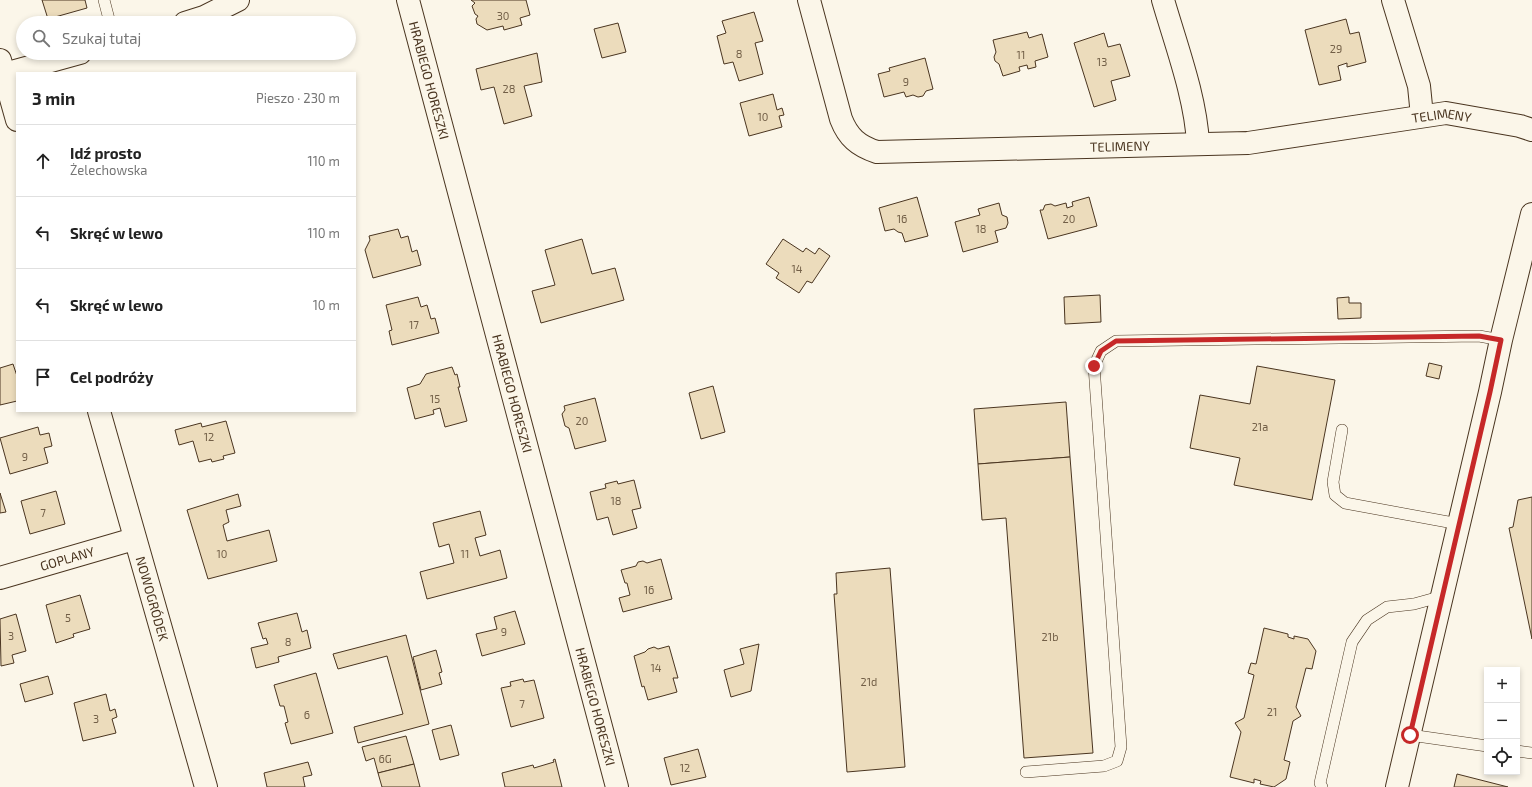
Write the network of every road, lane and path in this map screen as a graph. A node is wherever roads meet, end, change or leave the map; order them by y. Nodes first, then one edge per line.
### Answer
1 (104, 0) edge
2 (238, 0) edge
3 (408, 0) edge
4 (808, 0) edge
5 (1163, 0) edge
6 (1393, 0) edge
7 (108, 16) edge
8 (206, 16) edge
9 (41, 60) edge
10 (2, 67) edge
11 (16, 116) edge
12 (1422, 116) junction
13 (1532, 130) edge
14 (1198, 144) junction
15 (1532, 214) edge
16 (1501, 340) junction
17 (99, 412) edge
18 (1342, 430) dead end
19 (1459, 524) junction
20 (134, 539) junction
21 (0, 578) edge
22 (1443, 596) junction
23 (1410, 735) junction
24 (1484, 746) edge
25 (1520, 751) edge
26 (1532, 753) edge
27 (1026, 772) dead end
28 (206, 787) edge
29 (617, 787) edge
30 (1322, 787) edge
31 (1398, 787) edge

1 - 7 lane
2 - 8 street
3 - 29 street, HRABIEGO HORESZKI
4 - 14 street, TELIMENY
5 - 14 street
6 - 12 street
9 - 10 street
10 - 11 street
12 - 13 street, TELIMENY
12 - 14 street, TELIMENY
15 - 16 street
16 - 19 street
16 - 27 lane
17 - 20 street, NOWOGRÓDEK
18 - 19 lane
19 - 22 street
20 - 21 street, GOPLANY
20 - 28 street, NOWOGRÓDEK
22 - 23 street
22 - 30 lane
23 - 24 lane
23 - 31 street
25 - 26 lane

